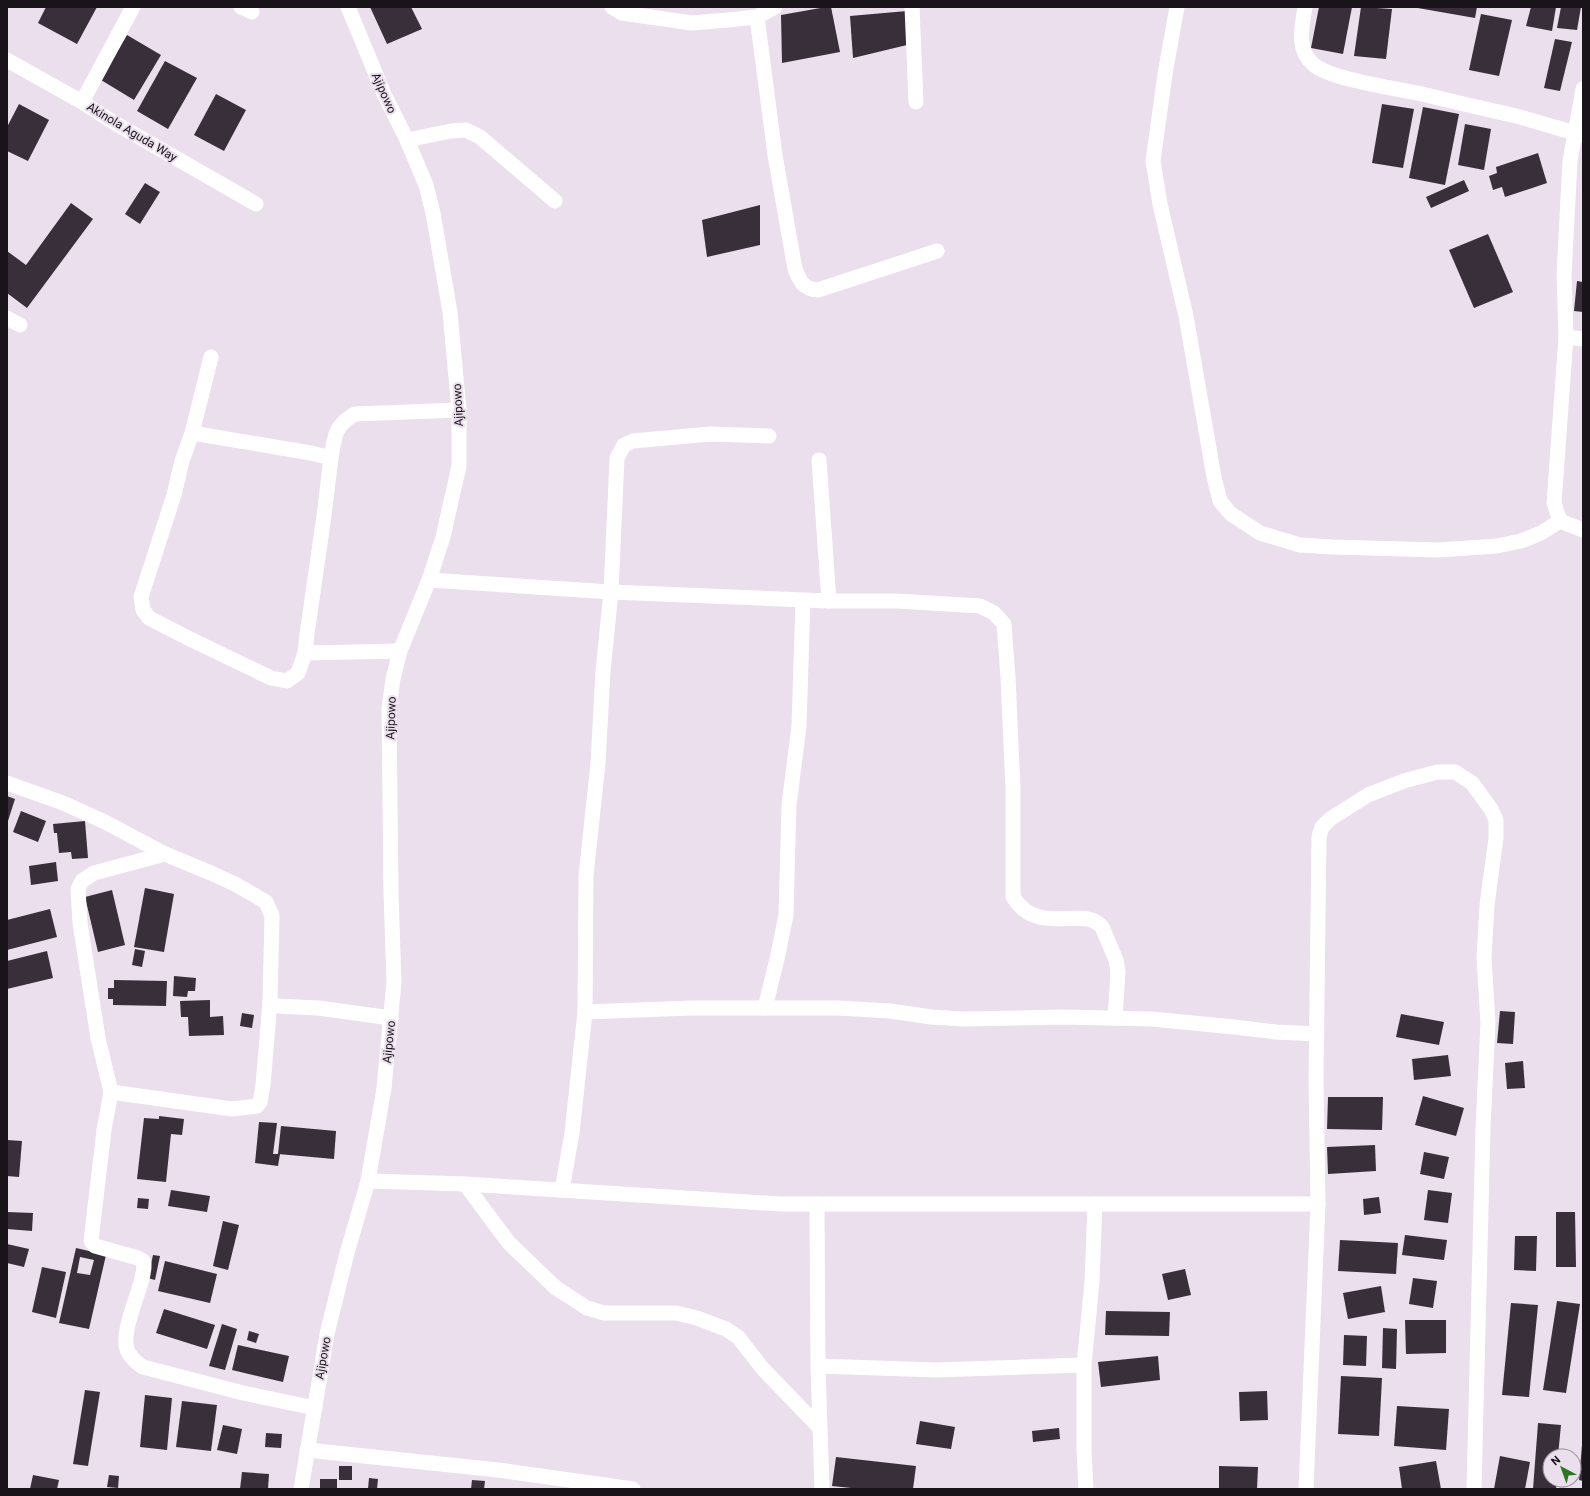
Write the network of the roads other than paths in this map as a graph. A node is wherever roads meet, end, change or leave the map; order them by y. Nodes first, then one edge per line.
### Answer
1 (133, 7) edge
2 (348, 7) edge
3 (612, 7) edge
4 (775, 7) edge
5 (912, 7) edge
6 (1177, 7) edge
7 (1304, 7) edge
8 (757, 17) junction
9 (7, 60) edge
10 (1583, 89) edge
11 (82, 102) junction
12 (916, 102) dead end
13 (1579, 134) edge
14 (407, 140) junction
15 (554, 201) dead end
16 (256, 204) dead end
17 (937, 251) dead end
18 (1566, 337) junction
19 (1583, 340) edge
20 (211, 357) dead end
21 (459, 410) junction
22 (192, 433) junction
23 (769, 436) dead end
24 (331, 458) junction
25 (819, 460) dead end
26 (1560, 521) junction
27 (1583, 530) edge
28 (430, 580) junction
29 (611, 592) junction
30 (803, 600) junction
31 (829, 601) junction
32 (400, 652) junction
33 (305, 653) junction
34 (7, 782) edge
35 (165, 854) junction
36 (270, 1002) junction
37 (765, 1008) junction
38 (585, 1012) junction
39 (391, 1018) junction
40 (1115, 1018) junction
41 (1317, 1034) junction
42 (111, 1092) junction
43 (368, 1180) junction
44 (465, 1184) junction
45 (562, 1190) junction
46 (817, 1204) junction
47 (1095, 1204) junction
48 (1318, 1204) junction
49 (1084, 1365) junction
50 (818, 1366) junction
51 (315, 1408) junction
52 (820, 1427) junction
53 (307, 1450) junction
54 (571, 1485) edge
55 (301, 1489) edge
56 (633, 1489) edge
57 (822, 1489) edge
58 (1086, 1489) edge
59 (1306, 1489) edge
60 (1474, 1489) edge

1 - 11 street
2 - 14 street, Ajipowo
3 - 8 street
4 - 8 street
5 - 12 street
6 - 26 street
7 - 13 street
8 - 17 street
9 - 11 street, Akinola Aguda Way
10 - 13 street
11 - 16 street, Akinola Aguda Way
13 - 18 street
14 - 15 street
14 - 21 street, Ajipowo
18 - 19 street
18 - 26 street
20 - 22 street
21 - 24 street
21 - 28 street, Ajipowo
22 - 24 street
22 - 33 street
23 - 29 street
24 - 33 street
25 - 31 street
26 - 27 street
28 - 29 street
28 - 32 street, Ajipowo
29 - 30 street
29 - 38 street
30 - 31 street
30 - 37 street
31 - 40 street
32 - 33 street
32 - 39 street, Ajipowo
34 - 35 street
35 - 36 street
35 - 42 street
36 - 39 street
36 - 42 street
37 - 38 street
37 - 40 street
38 - 45 street
39 - 43 street, Ajipowo
40 - 41 street
41 - 48 street
41 - 60 street
42 - 51 street
43 - 44 street
43 - 51 street, Ajipowo
44 - 45 street
44 - 52 street
45 - 46 street
46 - 47 street
46 - 50 street
47 - 48 street
47 - 49 street
48 - 59 street
49 - 50 street
49 - 58 street
50 - 52 street
51 - 53 street, Ajipowo
52 - 57 street
53 - 54 street
53 - 55 street, Ajipowo
54 - 56 street

